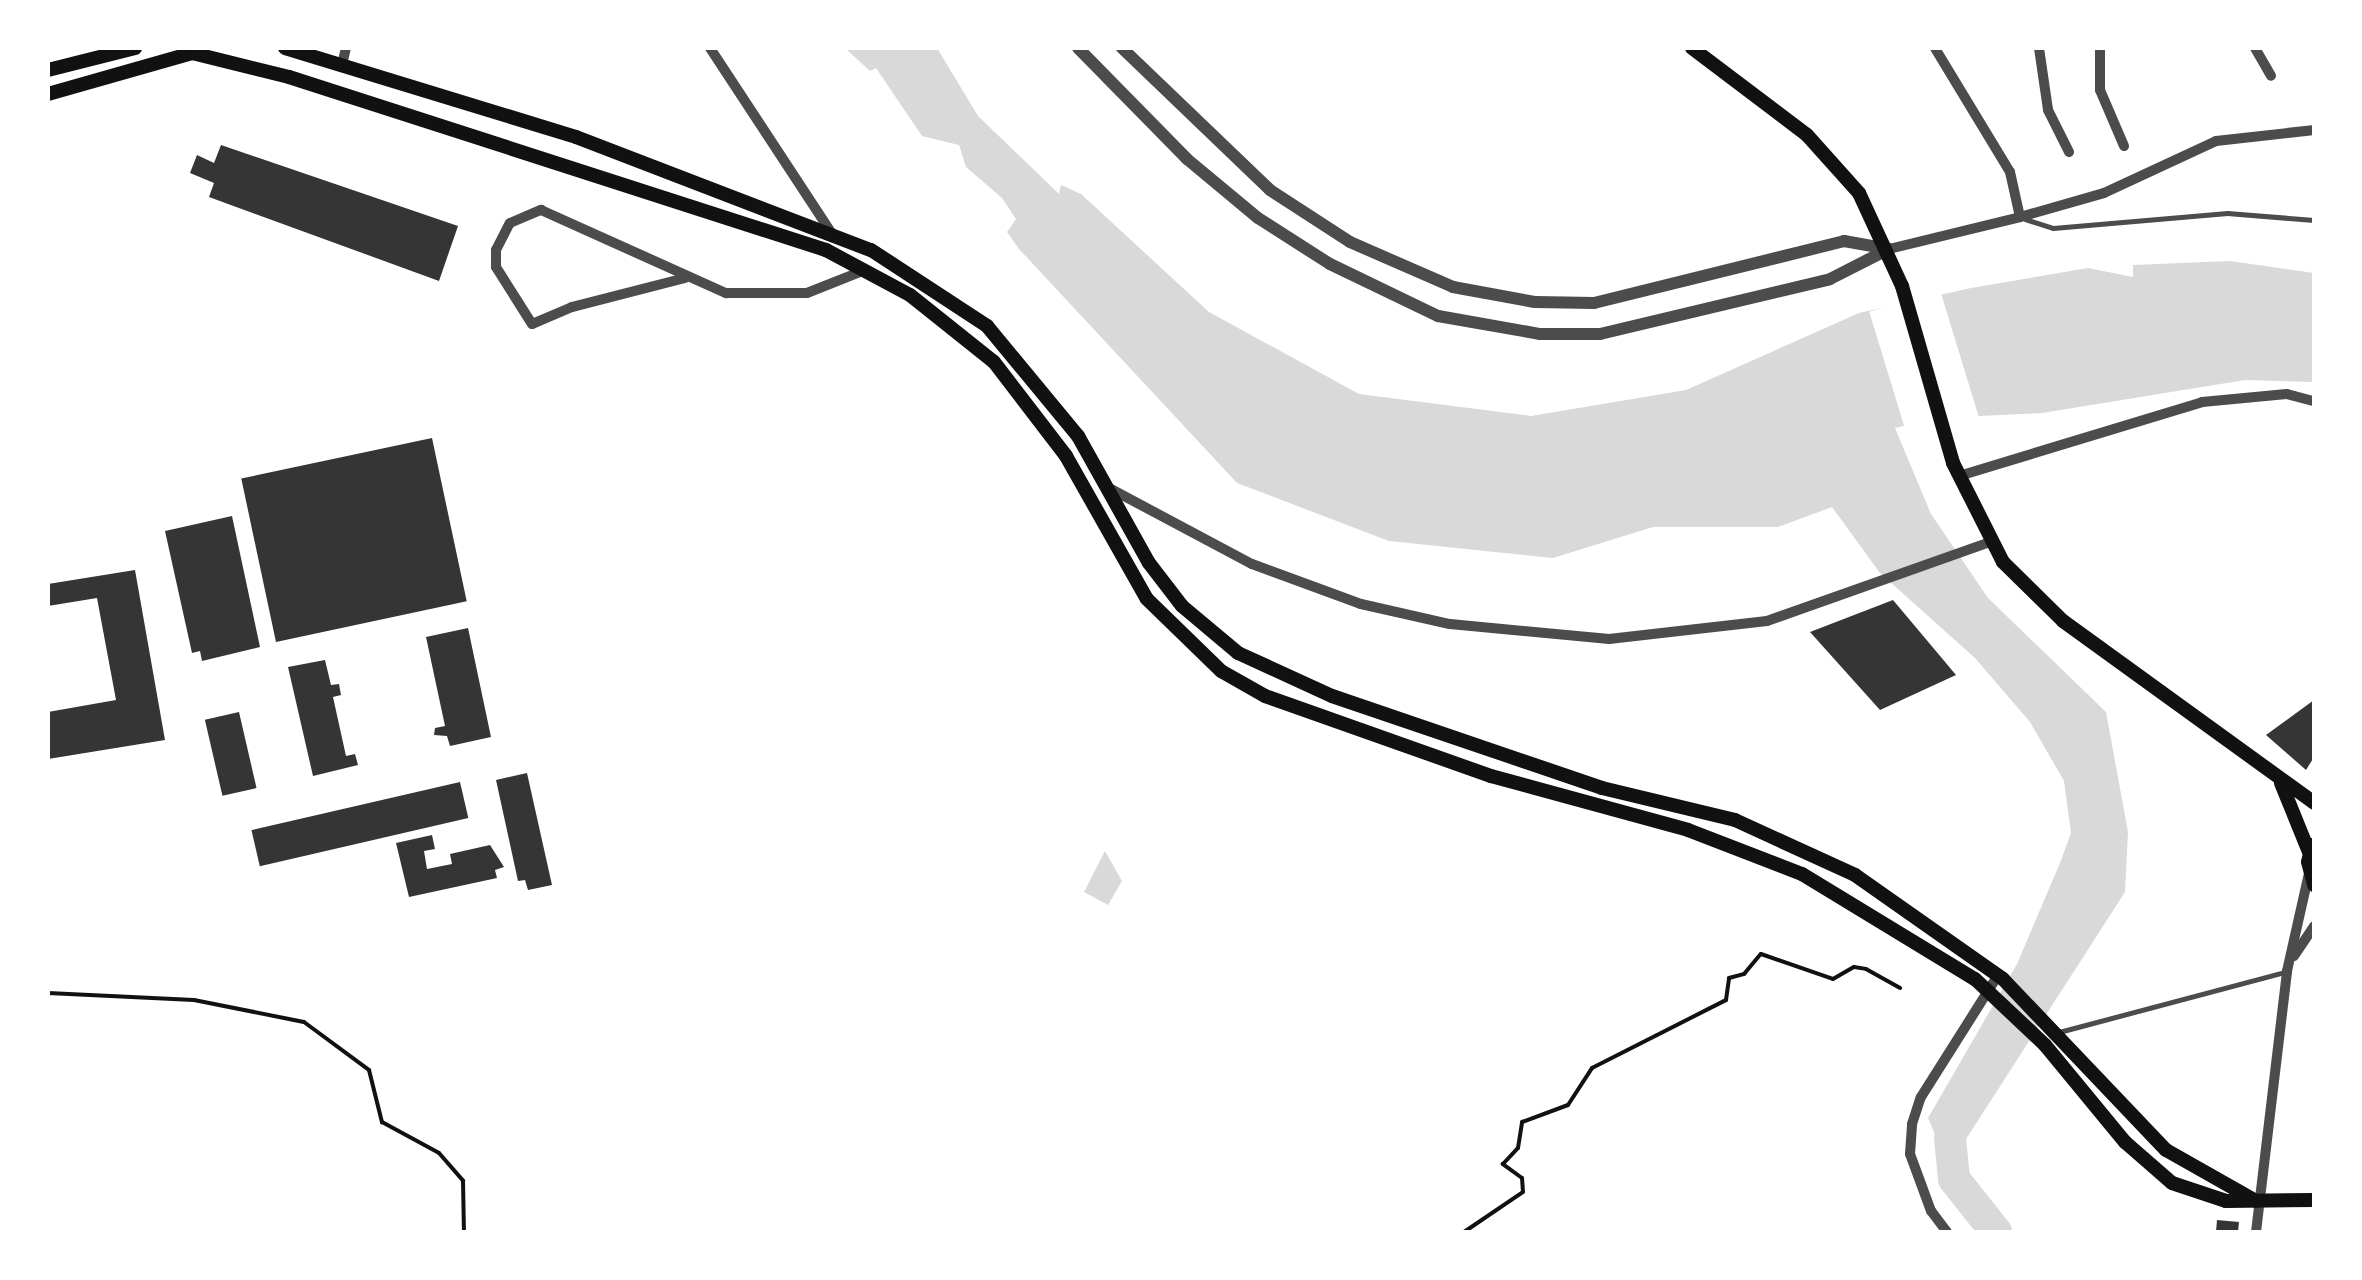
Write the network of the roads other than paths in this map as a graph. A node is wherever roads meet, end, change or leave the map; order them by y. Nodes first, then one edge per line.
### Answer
1 (131, 48) edge
2 (284, 48) edge
3 (346, 48) edge
4 (710, 48) edge
5 (1078, 48) edge
6 (1122, 48) edge
7 (1692, 48) edge
8 (1935, 48) edge
9 (2100, 48) edge
10 (2255, 48) edge
11 (2038, 50) edge
12 (342, 65) junction
13 (48, 70) edge
14 (135, 70) junction
15 (2271, 76) dead end
16 (48, 94) edge
17 (2314, 130) edge
18 (2124, 146) dead end
19 (2069, 152) dead end
20 (2020, 217) junction
21 (2314, 220) edge
22 (834, 234) junction
23 (826, 250) junction
24 (870, 250) junction
25 (1889, 250) junction
26 (865, 270) junction
27 (685, 278) junction
28 (2314, 401) edge
29 (1958, 476) junction
30 (1109, 488) junction
31 (1990, 542) junction
32 (2280, 782) junction
33 (2314, 804) edge
34 (2312, 846) edge
35 (2312, 878) edge
36 (2314, 926) edge
37 (2288, 971) junction
38 (2000, 977) junction
39 (1989, 991) junction
40 (2056, 1030) junction
41 (2314, 1200) edge
42 (2261, 1205) junction
43 (1947, 1232) edge
44 (2256, 1232) edge

1 - 13 main road
1 - 14 street
2 - 12 main road
3 - 12 street
4 - 22 street
5 - 25 street
6 - 25 street
7 - 25 main road
8 - 20 street
9 - 18 street
10 - 15 street
11 - 19 street
12 - 22 main road
14 - 16 main road
14 - 23 main road
17 - 20 street
20 - 21 lane
20 - 25 street
22 - 23 street
22 - 24 main road
22 - 26 street
23 - 26 main road
24 - 26 street
24 - 30 main road
25 - 29 main road
26 - 27 street
26 - 39 main road
27 - 27 street
28 - 29 street
29 - 31 main road
30 - 31 street
30 - 38 main road
31 - 32 main road
32 - 33 main road
32 - 34 main road
34 - 35 main road
35 - 37 street
36 - 37 street
37 - 40 lane
37 - 42 street
38 - 39 street
38 - 40 main road
39 - 42 main road
39 - 43 street
40 - 42 main road
41 - 42 main road
42 - 44 street

